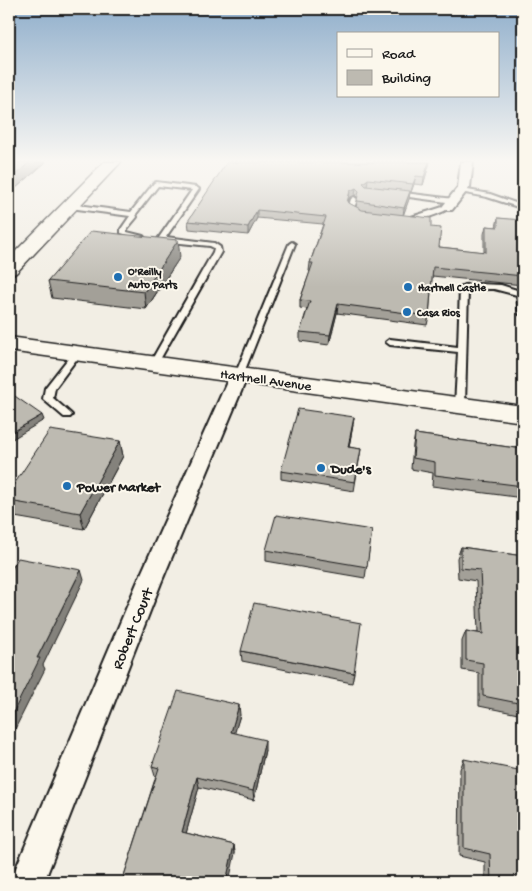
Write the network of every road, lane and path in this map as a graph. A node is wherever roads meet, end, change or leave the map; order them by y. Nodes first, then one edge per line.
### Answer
1 (72, 204) edge
2 (141, 204) edge
3 (184, 204) edge
4 (353, 204) edge
5 (451, 204) edge
6 (70, 206) junction
7 (133, 214) junction
8 (363, 215) edge
9 (403, 219) edge
10 (154, 238) junction
11 (292, 244) dead end
12 (9, 269) edge
13 (523, 314) edge
14 (390, 342) dead end
15 (9, 344) edge
16 (462, 350) junction
17 (77, 353) junction
18 (154, 363) junction
19 (239, 375) junction
20 (460, 405) junction
21 (67, 414) dead end
22 (523, 414) edge
23 (27, 882) edge

1 - 6 main road
2 - 7 lane
3 - 10 lane
4 - 8 lane
5 - 9 lane
6 - 7 lane
6 - 12 main road
7 - 10 lane
10 - 18 lane
11 - 19 lane
13 - 16 lane
14 - 16 lane
15 - 17 main road, Hartnell Avenue
16 - 20 lane
17 - 18 main road, Hartnell Avenue
17 - 21 lane
18 - 19 main road, Hartnell Avenue
19 - 20 main road, Hartnell Avenue
19 - 23 street, Robert Court
20 - 22 main road, Hartnell Avenue

